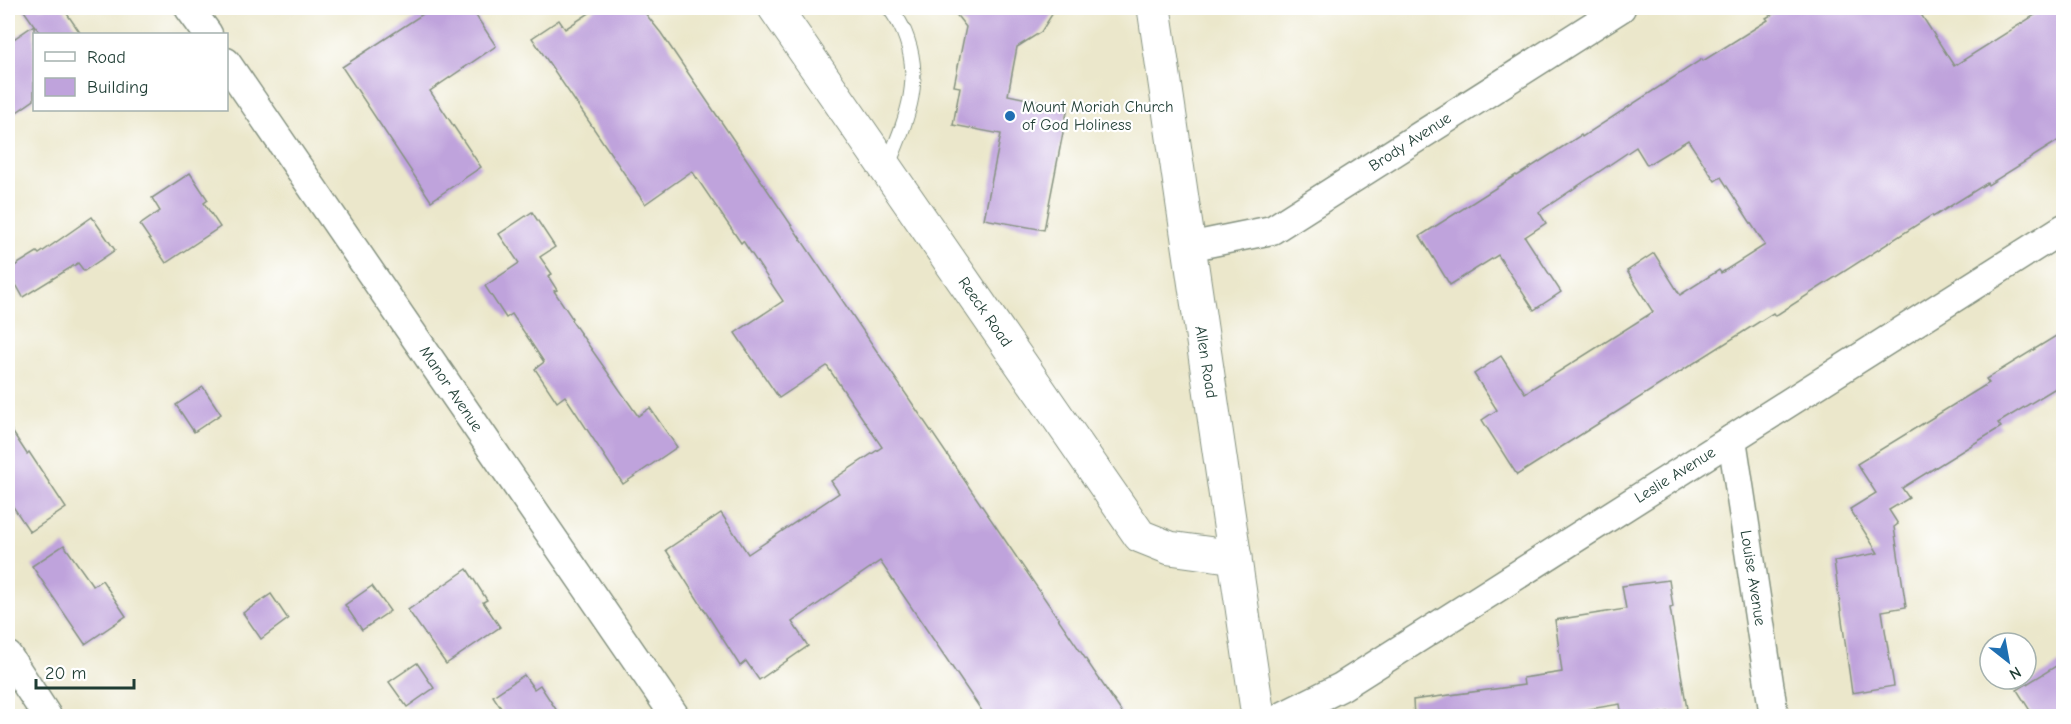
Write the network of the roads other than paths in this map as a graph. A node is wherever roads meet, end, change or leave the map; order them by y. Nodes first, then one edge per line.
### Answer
1 (189, 8) edge
2 (775, 8) edge
3 (890, 8) edge
4 (1154, 8) edge
5 (1621, 8) edge
6 (207, 33) edge
7 (228, 65) edge
8 (886, 169) junction
9 (2064, 228) edge
10 (1188, 247) junction
11 (1732, 439) junction
12 (1235, 557) junction
13 (8, 656) edge
14 (47, 717) edge
15 (675, 717) edge
16 (1258, 717) edge
17 (1283, 717) edge
18 (1774, 717) edge

1 - 6 street
2 - 8 street, Reeck Road
3 - 8 lane
4 - 10 street, Allen Road
5 - 10 street, Brody Avenue
7 - 15 street, Manor Avenue
8 - 12 street, Reeck Road
9 - 11 street, Leslie Avenue
10 - 12 street, Allen Road
11 - 17 street, Leslie Avenue
11 - 18 street, Louise Avenue
12 - 16 street, Allen Road
13 - 14 street

